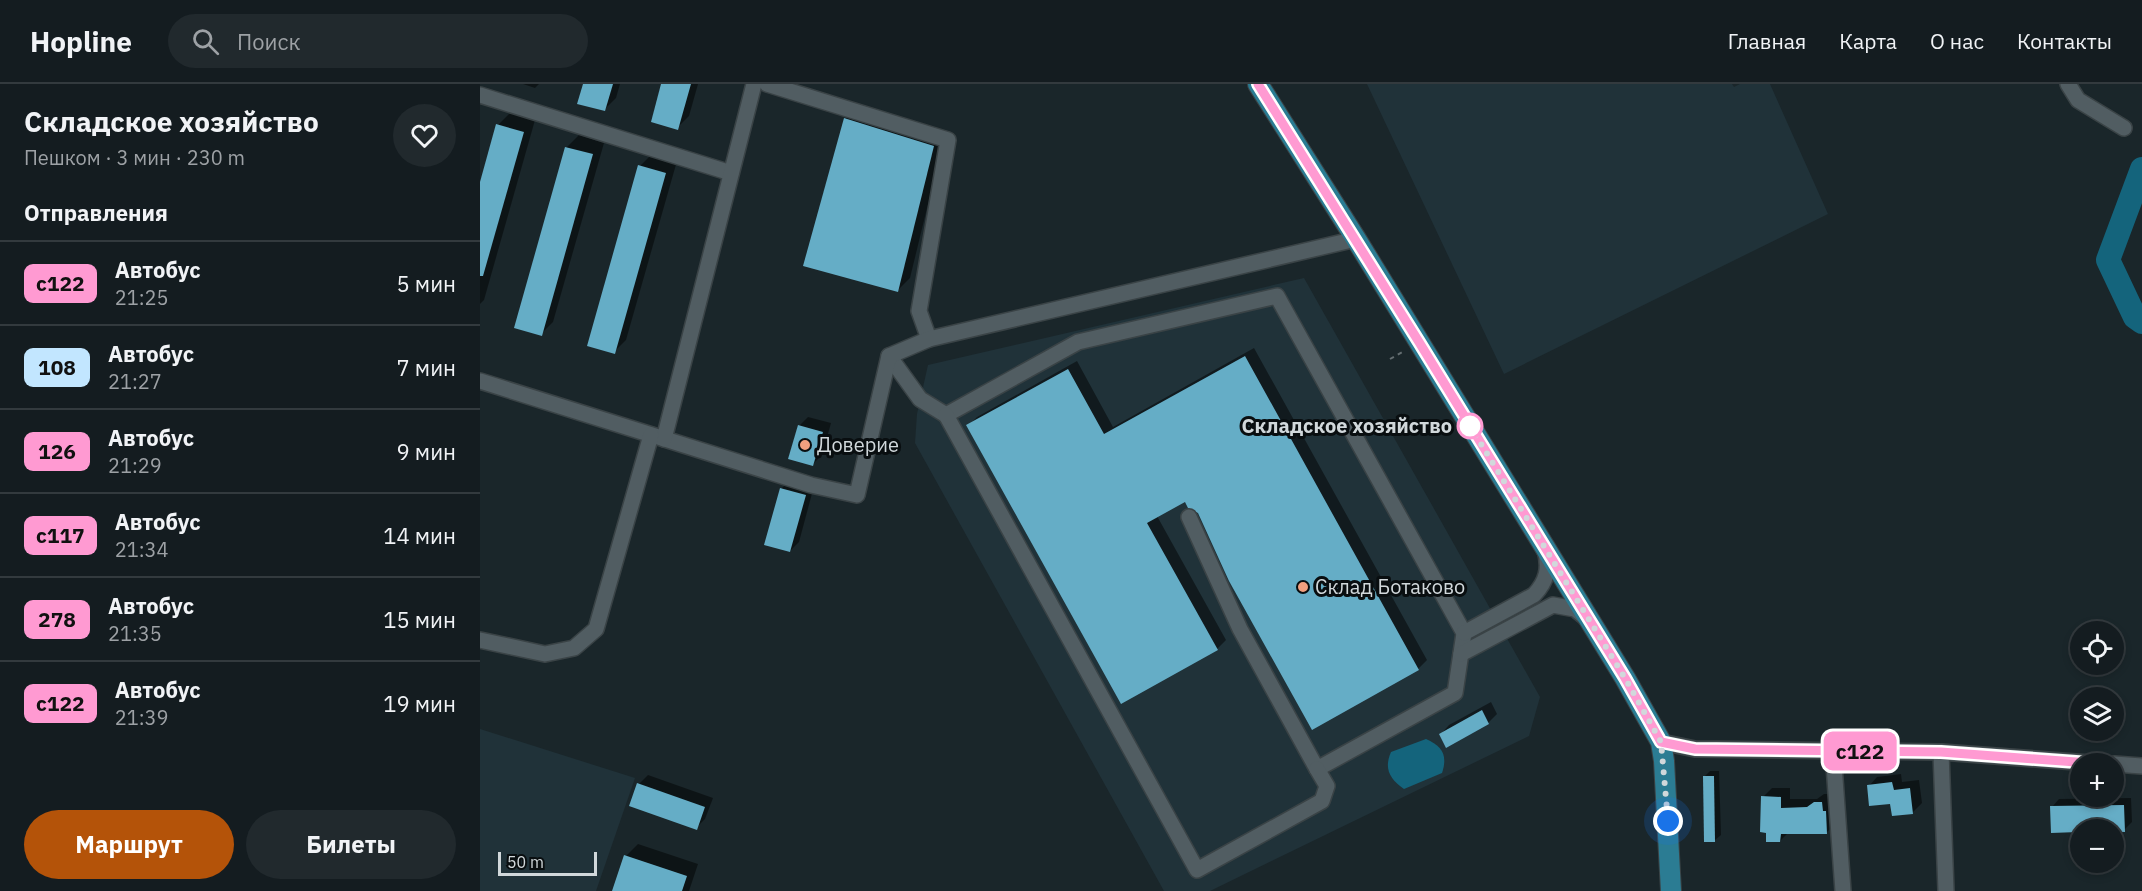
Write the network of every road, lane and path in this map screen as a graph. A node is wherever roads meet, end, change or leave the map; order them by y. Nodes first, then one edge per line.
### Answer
1 (753, 84) edge
2 (767, 84) edge
3 (1258, 84) edge
4 (2068, 84) edge
5 (480, 95) edge
6 (2124, 128) dead end
7 (731, 173) junction
8 (1356, 239) junction
9 (929, 339) junction
10 (1407, 349) dead end
11 (889, 356) junction
12 (1390, 359) dead end
13 (480, 381) edge
14 (946, 415) junction
15 (658, 436) junction
16 (1189, 517) dead end
17 (1545, 547) junction
18 (1590, 622) junction
19 (1464, 633) junction
20 (480, 640) edge
21 (1461, 654) junction
22 (1661, 742) junction
23 (1833, 751) junction
24 (1941, 752) junction
25 (2070, 762) edge
26 (2124, 765) edge
27 (2142, 766) edge
28 (1317, 769) junction
29 (1671, 891) edge
30 (1843, 891) edge
31 (1946, 891) edge

1 - 7 street
2 - 9 street
3 - 8 main road
4 - 6 street
5 - 7 street
7 - 15 street
8 - 9 street
8 - 17 main road
9 - 11 street
10 - 12 path
11 - 14 street
11 - 15 street
13 - 15 street
14 - 19 street
14 - 28 street
15 - 20 street
16 - 28 street
17 - 18 main road
17 - 19 street
18 - 21 street
18 - 22 main road
19 - 21 street
21 - 28 street
22 - 23 street
22 - 29 main road
23 - 24 street
23 - 30 street
24 - 25 street
24 - 31 street
26 - 27 street

